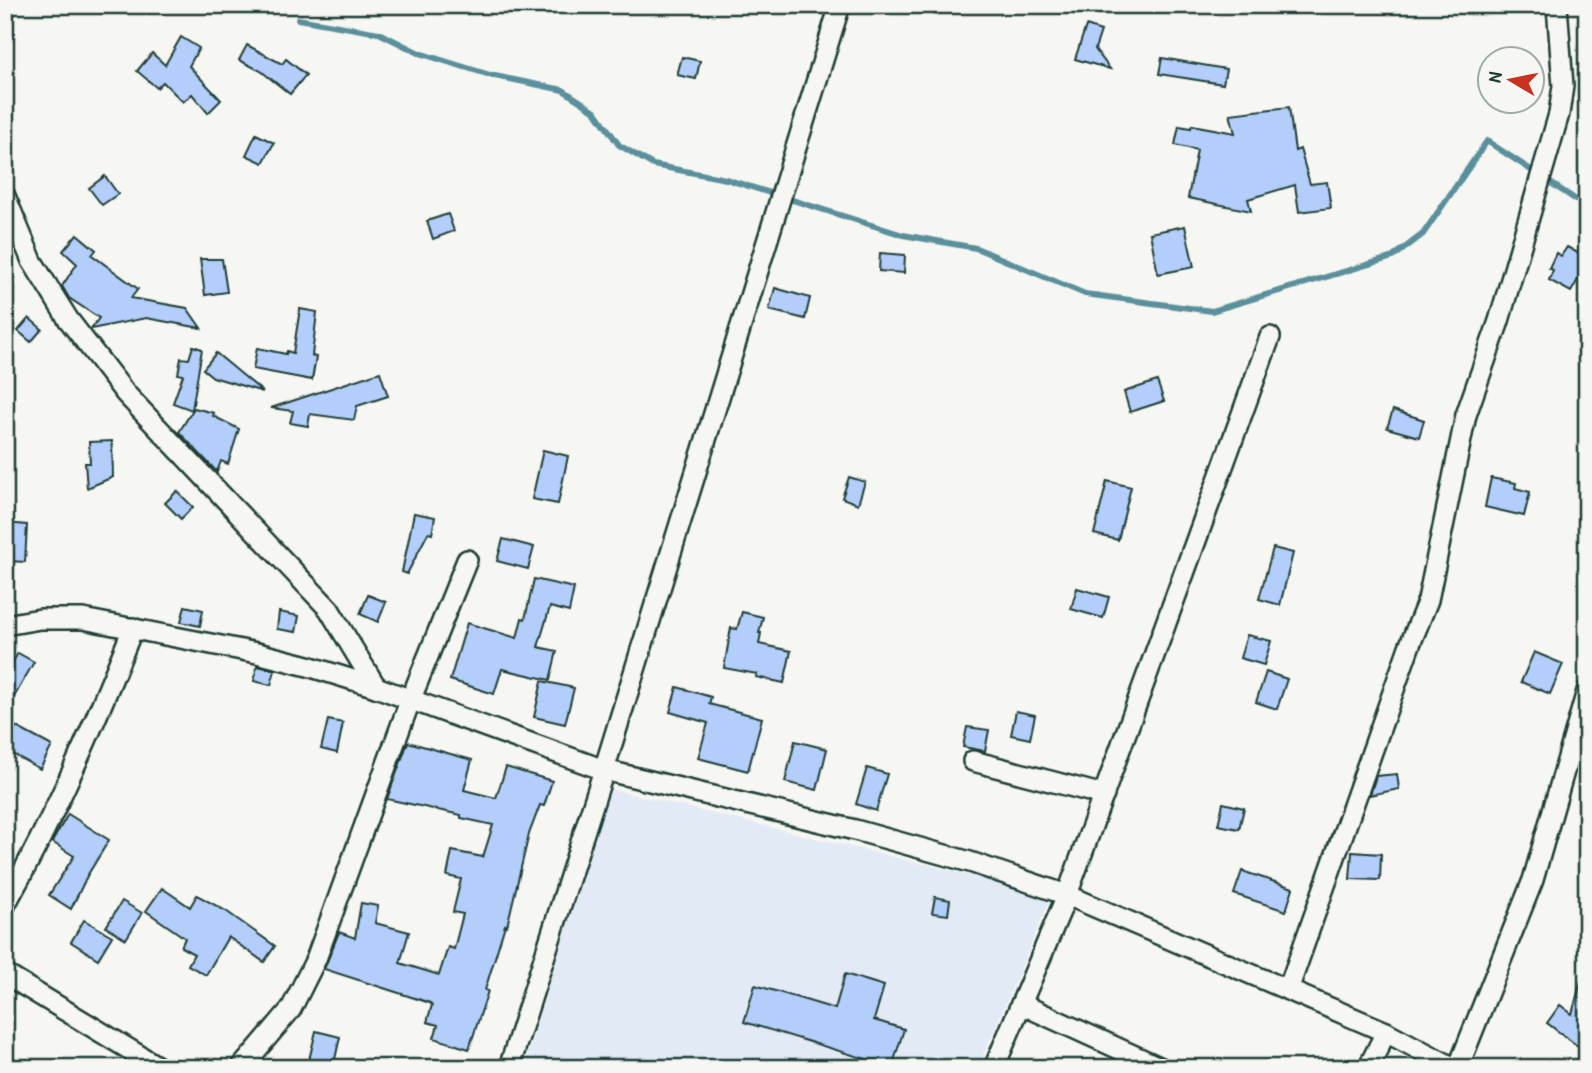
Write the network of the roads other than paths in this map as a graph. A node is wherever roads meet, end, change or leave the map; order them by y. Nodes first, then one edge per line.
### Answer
1 (840, 5) edge
2 (1557, 5) edge
3 (5, 196) edge
4 (1270, 337) dead end
5 (467, 560) dead end
6 (5, 625) edge
7 (133, 628) junction
8 (376, 687) junction
9 (1587, 691) edge
10 (410, 701) junction
11 (973, 761) dead end
12 (604, 770) junction
13 (1104, 795) junction
14 (1067, 895) junction
15 (5, 905) edge
16 (5, 974) edge
17 (1287, 990) junction
18 (1021, 1004) junction
19 (1386, 1032) junction
20 (160, 1068) edge
21 (241, 1068) edge
22 (509, 1068) edge
23 (994, 1068) edge
24 (1161, 1068) edge
25 (1368, 1068) edge
26 (1456, 1068) edge

1 - 12 street
2 - 17 street
3 - 8 street
4 - 13 street
5 - 10 street
6 - 7 street
7 - 8 street
7 - 15 street
8 - 10 street
9 - 26 street
10 - 12 street
10 - 21 street
11 - 13 street
12 - 14 street
12 - 22 street
13 - 14 street
14 - 17 street
14 - 18 street
16 - 20 street
17 - 19 street
18 - 23 street
18 - 24 street
19 - 25 street
19 - 26 street

